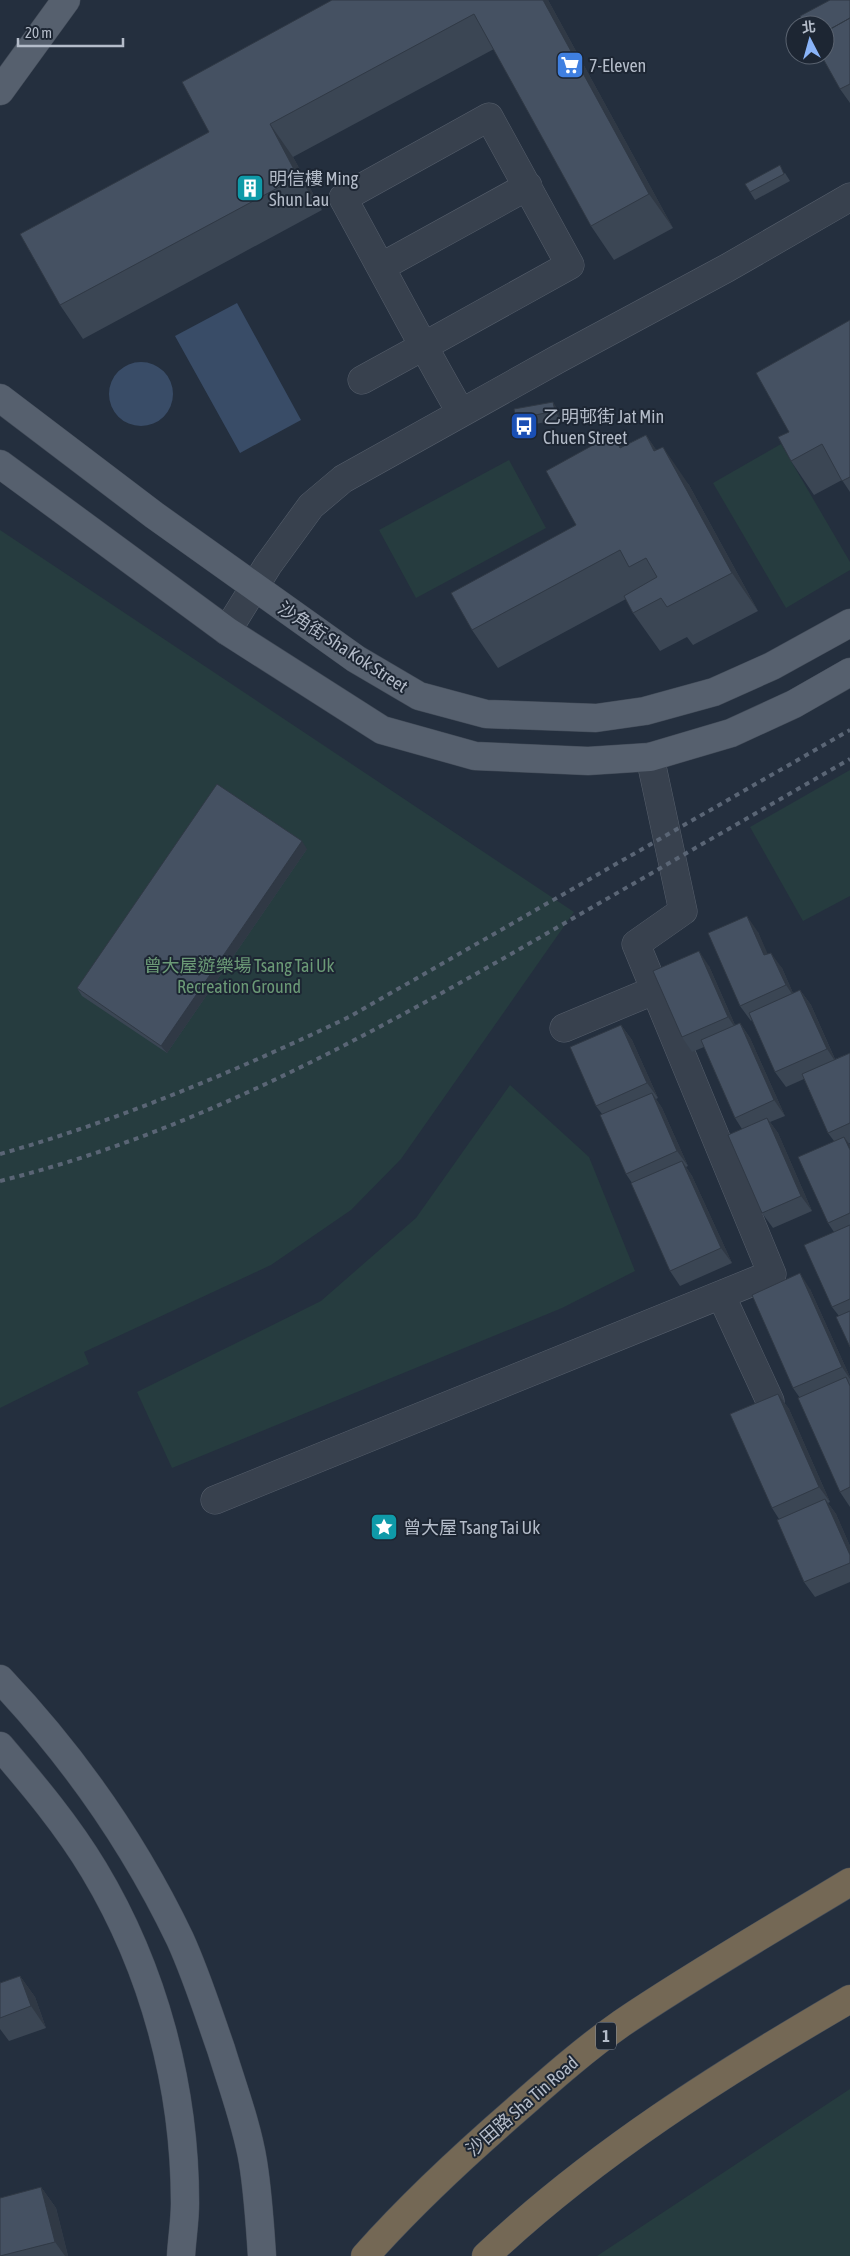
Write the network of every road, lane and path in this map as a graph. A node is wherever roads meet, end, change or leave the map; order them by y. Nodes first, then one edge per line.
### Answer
1 (66, 0) edge
2 (0, 91) edge
3 (528, 186) junction
4 (850, 197) edge
5 (381, 267) junction
6 (424, 346) junction
7 (362, 380) dead end
8 (0, 398) edge
9 (461, 413) junction
10 (0, 464) edge
11 (254, 587) junction
12 (850, 623) edge
13 (228, 631) junction
14 (850, 672) edge
15 (650, 757) junction
16 (655, 990) junction
17 (564, 1028) dead end
18 (720, 1294) junction
19 (770, 1401) edge
20 (215, 1500) dead end
21 (0, 1679) edge
22 (0, 1746) edge
23 (850, 1882) edge
24 (850, 1999) edge
25 (181, 2256) edge
26 (262, 2256) edge
27 (365, 2256) edge
28 (486, 2256) edge

1 - 2 main road
3 - 5 street
3 - 5 street
3 - 6 street
4 - 9 street
5 - 6 street
6 - 7 street
6 - 9 street
8 - 11 main road, 沙角街 Sha Kok Street
9 - 11 street
10 - 13 main road
11 - 12 main road, 沙角街 Sha Kok Street
11 - 13 street
13 - 15 main road
14 - 15 main road
15 - 16 street
16 - 17 street
16 - 18 street
18 - 19 street
18 - 20 street
21 - 26 main road
22 - 25 main road
23 - 27 highway, 沙田路 Sha Tin Road / 1
24 - 28 highway

